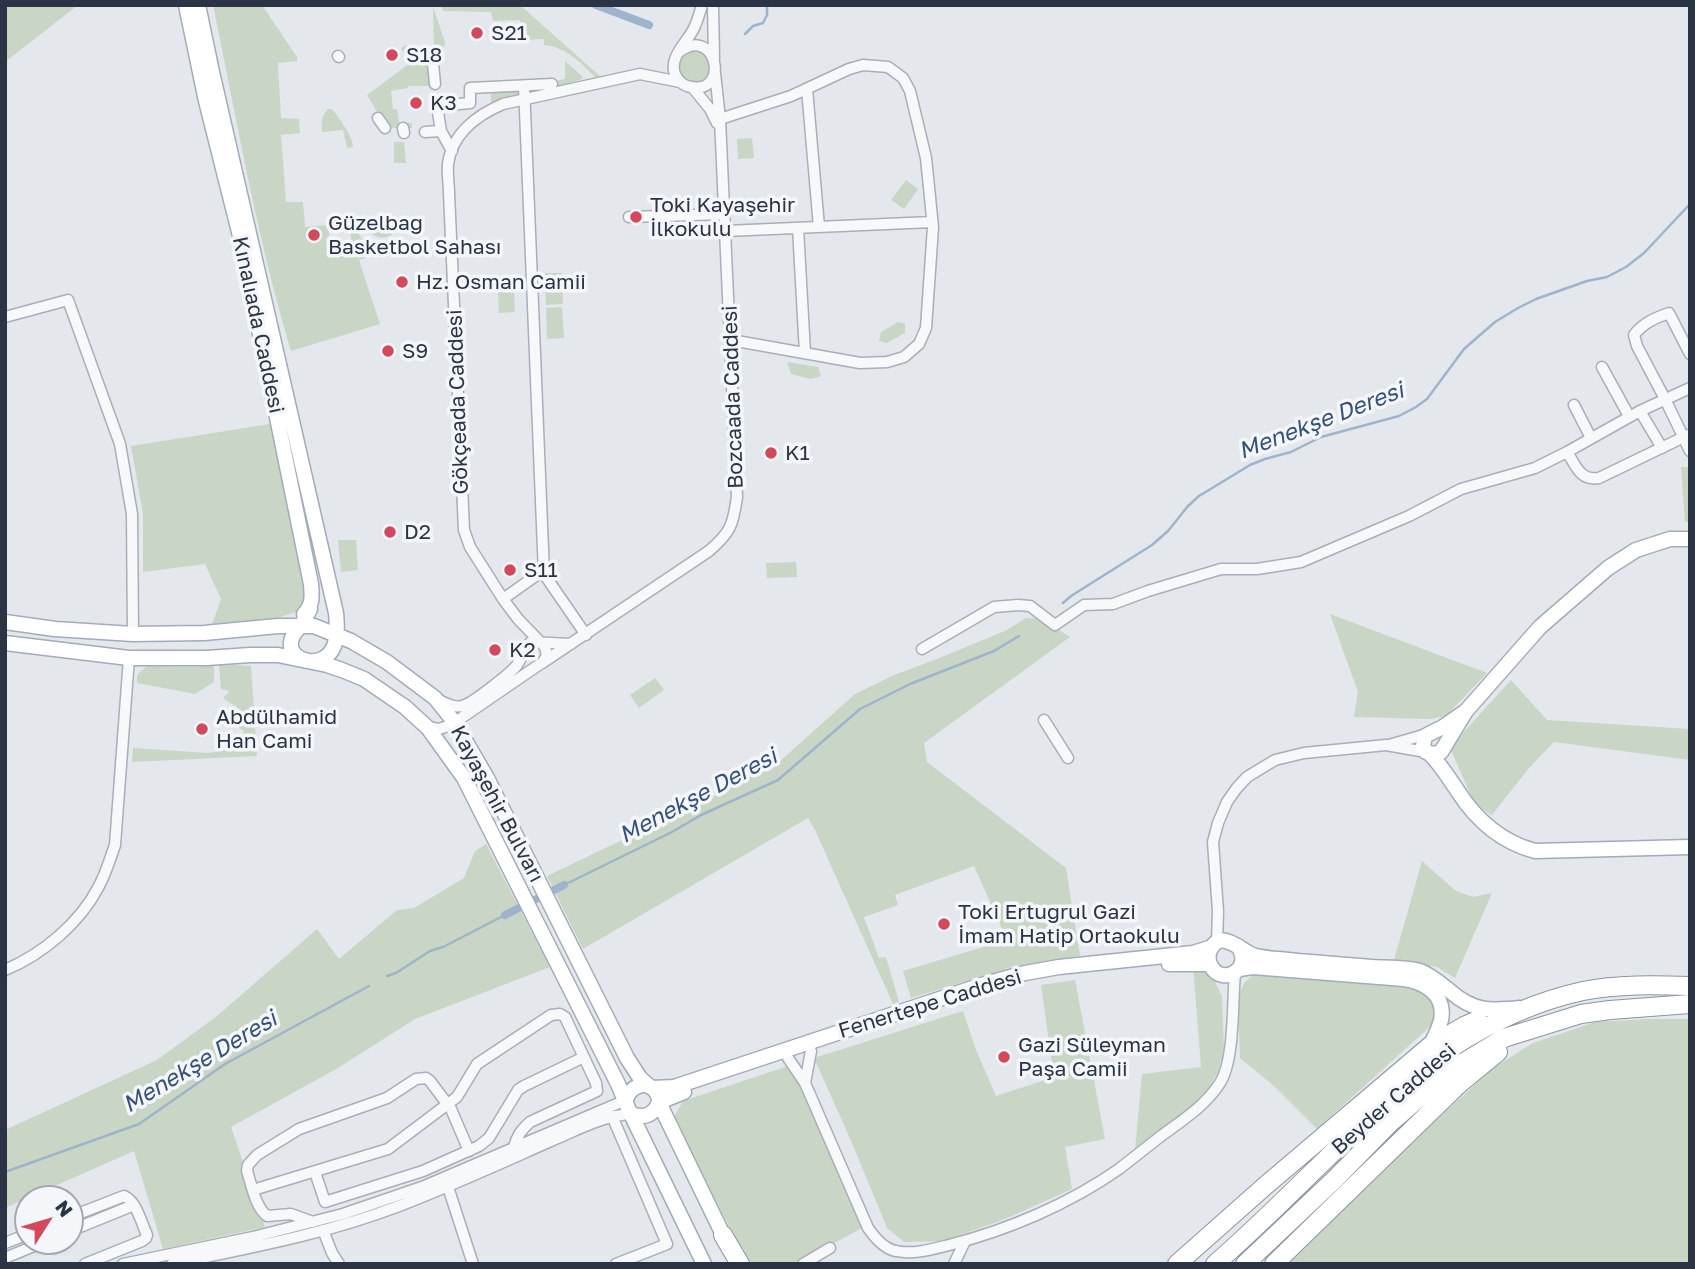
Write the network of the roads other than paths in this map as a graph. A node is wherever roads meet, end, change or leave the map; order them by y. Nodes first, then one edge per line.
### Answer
1 (186, 5) edge
2 (198, 5) edge
3 (702, 5) edge
4 (713, 5) edge
5 (679, 52) junction
6 (432, 54) dead end
7 (714, 59) junction
8 (715, 73) junction
9 (680, 82) junction
10 (435, 83) dead end
11 (552, 84) dead end
12 (524, 86) junction
13 (692, 88) junction
14 (807, 89) junction
15 (524, 99) junction
16 (378, 118) dead end
17 (720, 124) junction
18 (385, 128) dead end
19 (441, 131) junction
20 (425, 132) dead end
21 (452, 151) junction
22 (725, 214) junction
23 (629, 217) dead end
24 (932, 222) junction
25 (819, 227) junction
26 (798, 228) junction
27 (726, 231) junction
28 (5, 317) edge
29 (731, 340) junction
30 (1687, 342) edge
31 (805, 354) junction
32 (1690, 354) edge
33 (1602, 368) dead end
34 (1690, 388) edge
35 (1665, 398) junction
36 (1574, 405) dead end
37 (1634, 413) junction
38 (1686, 436) edge
39 (1591, 438) junction
40 (1662, 448) junction
41 (1690, 451) edge
42 (1567, 453) junction
43 (1690, 539) edge
44 (544, 570) junction
45 (503, 598) junction
46 (310, 609) junction
47 (336, 613) junction
48 (5, 622) edge
49 (302, 625) junction
50 (278, 626) junction
51 (55, 629) junction
52 (133, 634) junction
53 (169, 634) junction
54 (337, 634) junction
55 (586, 635) junction
56 (538, 642) junction
57 (5, 643) edge
58 (572, 644) junction
59 (52, 649) junction
60 (922, 649) dead end
61 (367, 651) junction
62 (523, 654) junction
63 (129, 658) junction
64 (170, 659) junction
65 (308, 661) junction
66 (540, 664) junction
67 (435, 698) junction
68 (1466, 710) junction
69 (467, 713) junction
70 (1044, 720) dead end
71 (455, 723) junction
72 (427, 727) junction
73 (1429, 733) junction
74 (466, 740) junction
75 (1386, 745) junction
76 (1436, 750) junction
77 (1068, 758) dead end
78 (1690, 847) edge
79 (1218, 911) junction
80 (1236, 944) junction
81 (1215, 945) junction
82 (1213, 968) junction
83 (1330, 969) junction
84 (5, 970) edge
85 (1237, 971) junction
86 (1690, 986) edge
87 (1233, 997) junction
88 (1690, 1004) edge
89 (1529, 1007) junction
90 (1538, 1028) junction
91 (1430, 1046) junction
92 (811, 1051) junction
93 (584, 1057) junction
94 (788, 1058) junction
95 (804, 1083) junction
96 (654, 1092) junction
97 (625, 1100) junction
98 (447, 1104) junction
99 (632, 1114) junction
100 (612, 1116) junction
101 (514, 1147) junction
102 (469, 1151) junction
103 (315, 1172) junction
104 (447, 1186) junction
105 (253, 1190) junction
106 (134, 1205) junction
107 (84, 1212) edge
108 (313, 1222) junction
109 (84, 1225) edge
110 (323, 1230) junction
111 (723, 1235) joint
112 (965, 1241) junction
113 (253, 1242) junction
114 (830, 1248) dead end
115 (85, 1264) edge
116 (123, 1264) edge
117 (172, 1264) edge
118 (339, 1264) edge
119 (473, 1264) edge
120 (615, 1264) edge
121 (704, 1264) edge
122 (737, 1264) edge
123 (803, 1264) edge
124 (954, 1264) edge
125 (1177, 1264) edge
126 (1215, 1264) edge
127 (1245, 1264) edge
128 (1274, 1264) edge

1 - 46 main road, Kınalıada Caddesi
2 - 47 main road, Kınalıada Caddesi
3 - 5 street
4 - 7 street
5 - 7 street
5 - 9 street
6 - 10 street
7 - 8 street
8 - 13 street
8 - 17 street, Bozcaada Caddesi
9 - 13 street
9 - 15 street
11 - 12 street
12 - 15 street
12 - 19 street
13 - 17 street
14 - 17 street
14 - 24 street
14 - 25 street
15 - 21 street
15 - 44 street
16 - 18 street
17 - 22 street, Bozcaada Caddesi
19 - 20 street
19 - 21 street
21 - 45 street, Gökçeada Caddesi
22 - 23 street
22 - 27 street, Bozcaada Caddesi
24 - 25 street
24 - 31 street
25 - 26 street
26 - 27 street
26 - 31 street
27 - 29 street, Bozcaada Caddesi
28 - 52 street
29 - 31 street
29 - 55 street, Bozcaada Caddesi
30 - 32 street
30 - 35 street
33 - 37 street
34 - 35 street
35 - 37 street
35 - 38 street
36 - 39 street
37 - 39 street
37 - 40 street
38 - 40 street
38 - 41 street
39 - 42 street
40 - 42 street
42 - 60 street
43 - 68 main road
44 - 45 street
44 - 55 street
45 - 56 street, Gökçeada Caddesi
46 - 49 main road
46 - 50 main road
47 - 54 main road, Kınalıada Caddesi
47 - 61 main road
48 - 51 main road, Kayaşehir Bulvarı
49 - 50 main road, Kayaşehir Bulvarı
49 - 54 main road, Kayaşehir Bulvarı
49 - 65 main road
50 - 53 main road, Kayaşehir Bulvarı
51 - 52 main road, Kayaşehir Bulvarı
51 - 59 main road
52 - 53 main road, Kayaşehir Bulvarı
53 - 64 main road
54 - 61 main road, Kayaşehir Bulvarı
54 - 65 main road
55 - 58 street, Bozcaada Caddesi
56 - 58 street
56 - 62 street
56 - 66 street
57 - 59 main road, Kayaşehir Bulvarı
58 - 66 street, Bozcaada Caddesi
59 - 63 main road, Kayaşehir Bulvarı
61 - 67 main road, Kayaşehir Bulvarı
62 - 66 street
62 - 67 street
63 - 64 main road, Kayaşehir Bulvarı
63 - 84 street
64 - 65 main road, Kayaşehir Bulvarı
65 - 72 main road, Kayaşehir Bulvarı
66 - 69 street, Bozcaada Caddesi
67 - 71 main road, Kayaşehir Bulvarı
68 - 73 main road
68 - 76 main road
69 - 71 street, Bozcaada Caddesi
69 - 74 street
70 - 77 street
71 - 72 street
71 - 74 main road, Kayaşehir Bulvarı
72 - 97 main road, Kayaşehir Bulvarı
73 - 75 street
73 - 76 main road
74 - 96 main road, Kayaşehir Bulvarı
75 - 76 street
75 - 79 street
76 - 78 main road
79 - 80 street
79 - 81 street
80 - 81 main road
80 - 83 main road
80 - 85 main road
81 - 82 main road
81 - 96 main road, Fenertepe Caddesi
82 - 85 main road
82 - 87 street
82 - 92 main road, Fenertepe Caddesi
83 - 85 main road
83 - 89 main road
83 - 91 main road
85 - 87 street
86 - 89 highway, Beyder Caddesi
87 - 112 street
88 - 90 highway, Beyder Caddesi
89 - 91 highway
89 - 126 highway, Beyder Caddesi
90 - 127 highway, Beyder Caddesi
90 - 128 highway
91 - 125 highway
92 - 94 main road, Fenertepe Caddesi
92 - 95 street
93 - 98 street
93 - 101 street
93 - 102 street
94 - 95 street
94 - 96 main road, Fenertepe Caddesi
95 - 112 street
96 - 97 main road
96 - 99 main road
96 - 111 main road, Kayaşehir Bulvarı
97 - 99 main road
97 - 101 street
98 - 102 street
98 - 103 street
98 - 105 street
99 - 100 street
99 - 121 main road
100 - 104 street
100 - 120 street
101 - 108 street
102 - 103 street
103 - 105 street
104 - 110 street
104 - 119 street
105 - 108 street
106 - 107 street
106 - 109 street
106 - 115 street
108 - 113 street
110 - 113 street
110 - 118 street
111 - 122 highway
112 - 124 street
113 - 116 street
113 - 117 street
114 - 123 street

